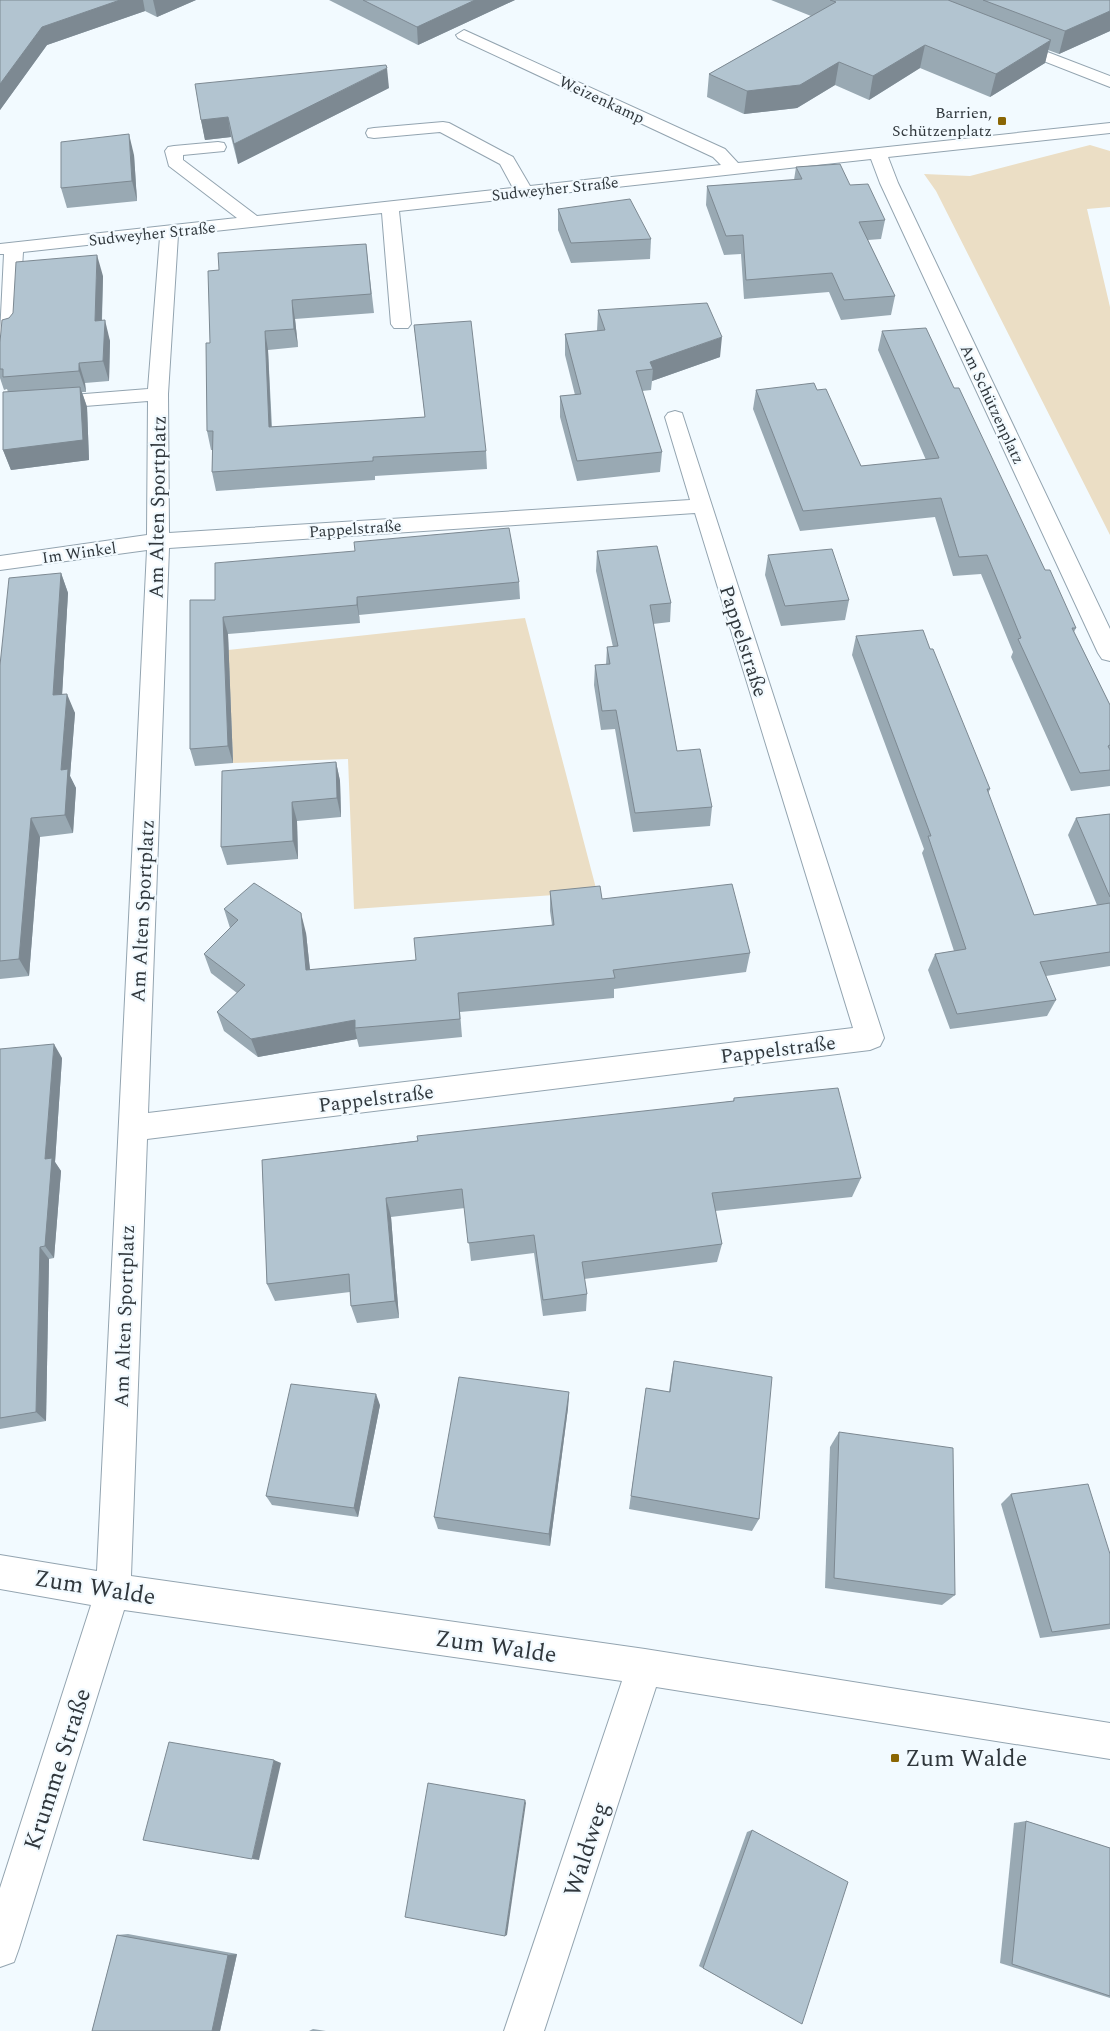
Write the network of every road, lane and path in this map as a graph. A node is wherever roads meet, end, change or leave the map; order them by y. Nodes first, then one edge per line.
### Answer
1 (464, 35) dead end
2 (1001, 39) edge
3 (1110, 82) edge
4 (1110, 128) edge
5 (374, 133) dead end
6 (218, 147) dead end
7 (878, 154) junction
8 (734, 170) junction
9 (524, 191) junction
10 (390, 206) junction
11 (253, 221) junction
12 (169, 232) junction
13 (7, 248) edge
14 (401, 324) dead end
15 (8, 333) edge
16 (158, 394) junction
17 (31, 404) edge
18 (675, 417) dead end
19 (702, 506) junction
20 (158, 541) junction
21 (0, 563) edge
22 (1110, 652) edge
23 (132, 1128) junction
24 (0, 1572) edge
25 (113, 1591) junction
26 (645, 1667) junction
27 (1110, 1741) edge
28 (0, 1948) edge
29 (524, 2031) edge

1 - 8 street, Weizenkamp
2 - 3 street
4 - 7 street, Sudweyher Straße
5 - 9 street
6 - 11 street
7 - 8 street, Sudweyher Straße
7 - 22 street, Am Schützenplatz
8 - 9 street, Sudweyher Straße
9 - 10 street, Sudweyher Straße
10 - 11 street, Sudweyher Straße
10 - 14 street
11 - 12 street, Sudweyher Straße
12 - 13 street, Sudweyher Straße
12 - 16 street, Am Alten Sportplatz
13 - 15 street
16 - 17 street
16 - 20 street, Am Alten Sportplatz
18 - 19 street, Pappelstraße
19 - 20 street, Pappelstraße
19 - 23 street, Pappelstraße
20 - 21 street, Im Winkel
20 - 23 street, Am Alten Sportplatz
23 - 25 street, Am Alten Sportplatz
24 - 25 street, Zum Walde
25 - 26 street, Zum Walde
25 - 28 street, Krumme Straße
26 - 27 street, Zum Walde
26 - 29 street, Waldweg

